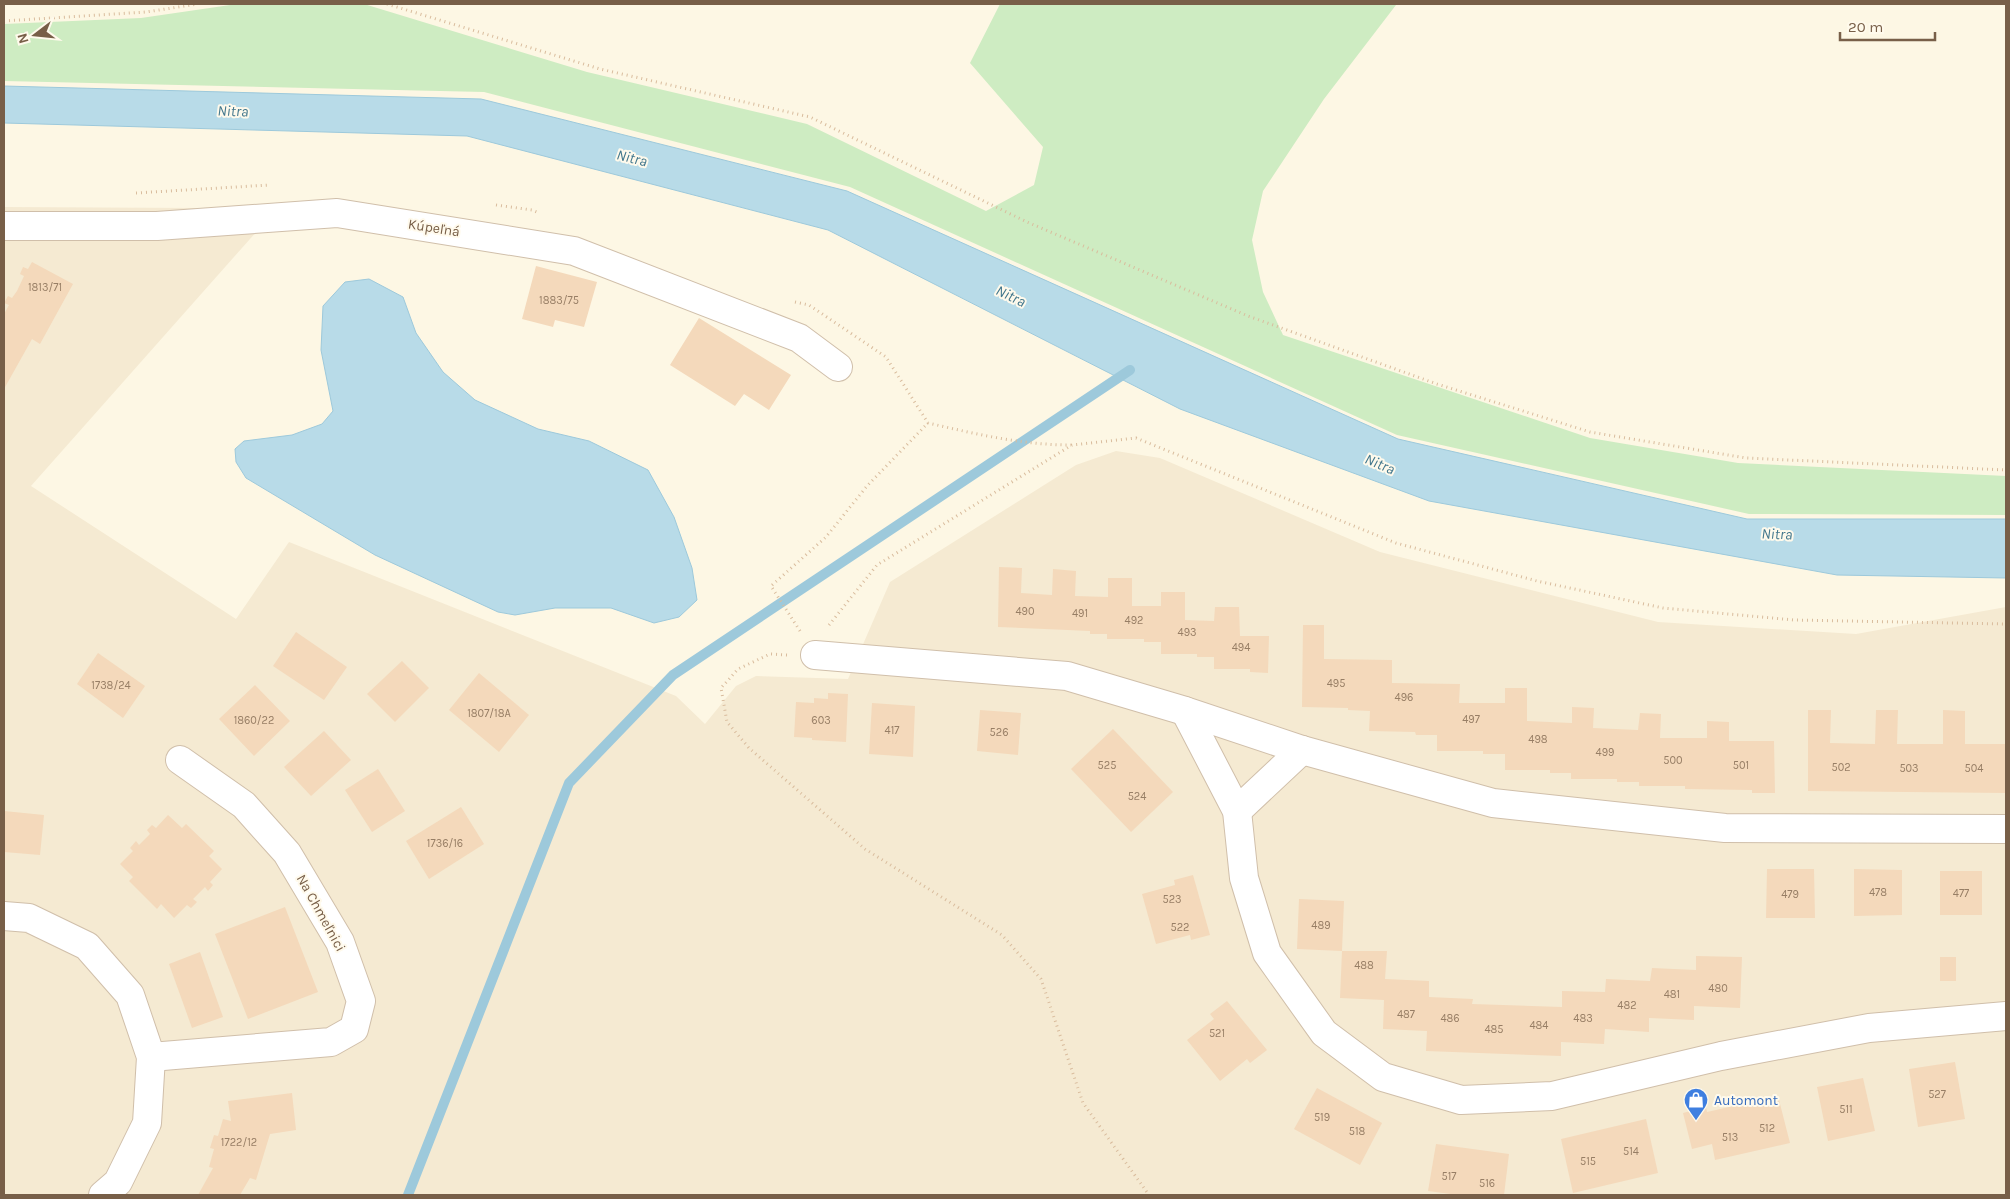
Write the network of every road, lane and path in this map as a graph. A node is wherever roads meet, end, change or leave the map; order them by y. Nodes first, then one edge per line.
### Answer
1 (198, 4) edge
2 (387, 4) edge
3 (4, 21) edge
4 (4, 226) edge
5 (838, 367) dead end
6 (928, 423) dead end
7 (2006, 470) edge
8 (786, 611) dead end
9 (2006, 624) edge
10 (815, 655) joint
11 (841, 657) junction
12 (1186, 711) junction
13 (1302, 750) junction
14 (180, 760) dead end
15 (1237, 811) junction
16 (2006, 830) edge
17 (4, 916) edge
18 (2006, 1016) edge
19 (151, 1057) junction
20 (103, 1195) edge
21 (1149, 1195) edge

1 - 3 path
2 - 7 path
4 - 5 street, Kúpeľná
6 - 8 path
9 - 11 path
10 - 11 street
10 - 21 path
11 - 12 street
12 - 13 street
12 - 15 street
13 - 15 street
13 - 16 street
14 - 19 street, Na Chmeľnici
15 - 18 street
17 - 19 street
19 - 20 street

